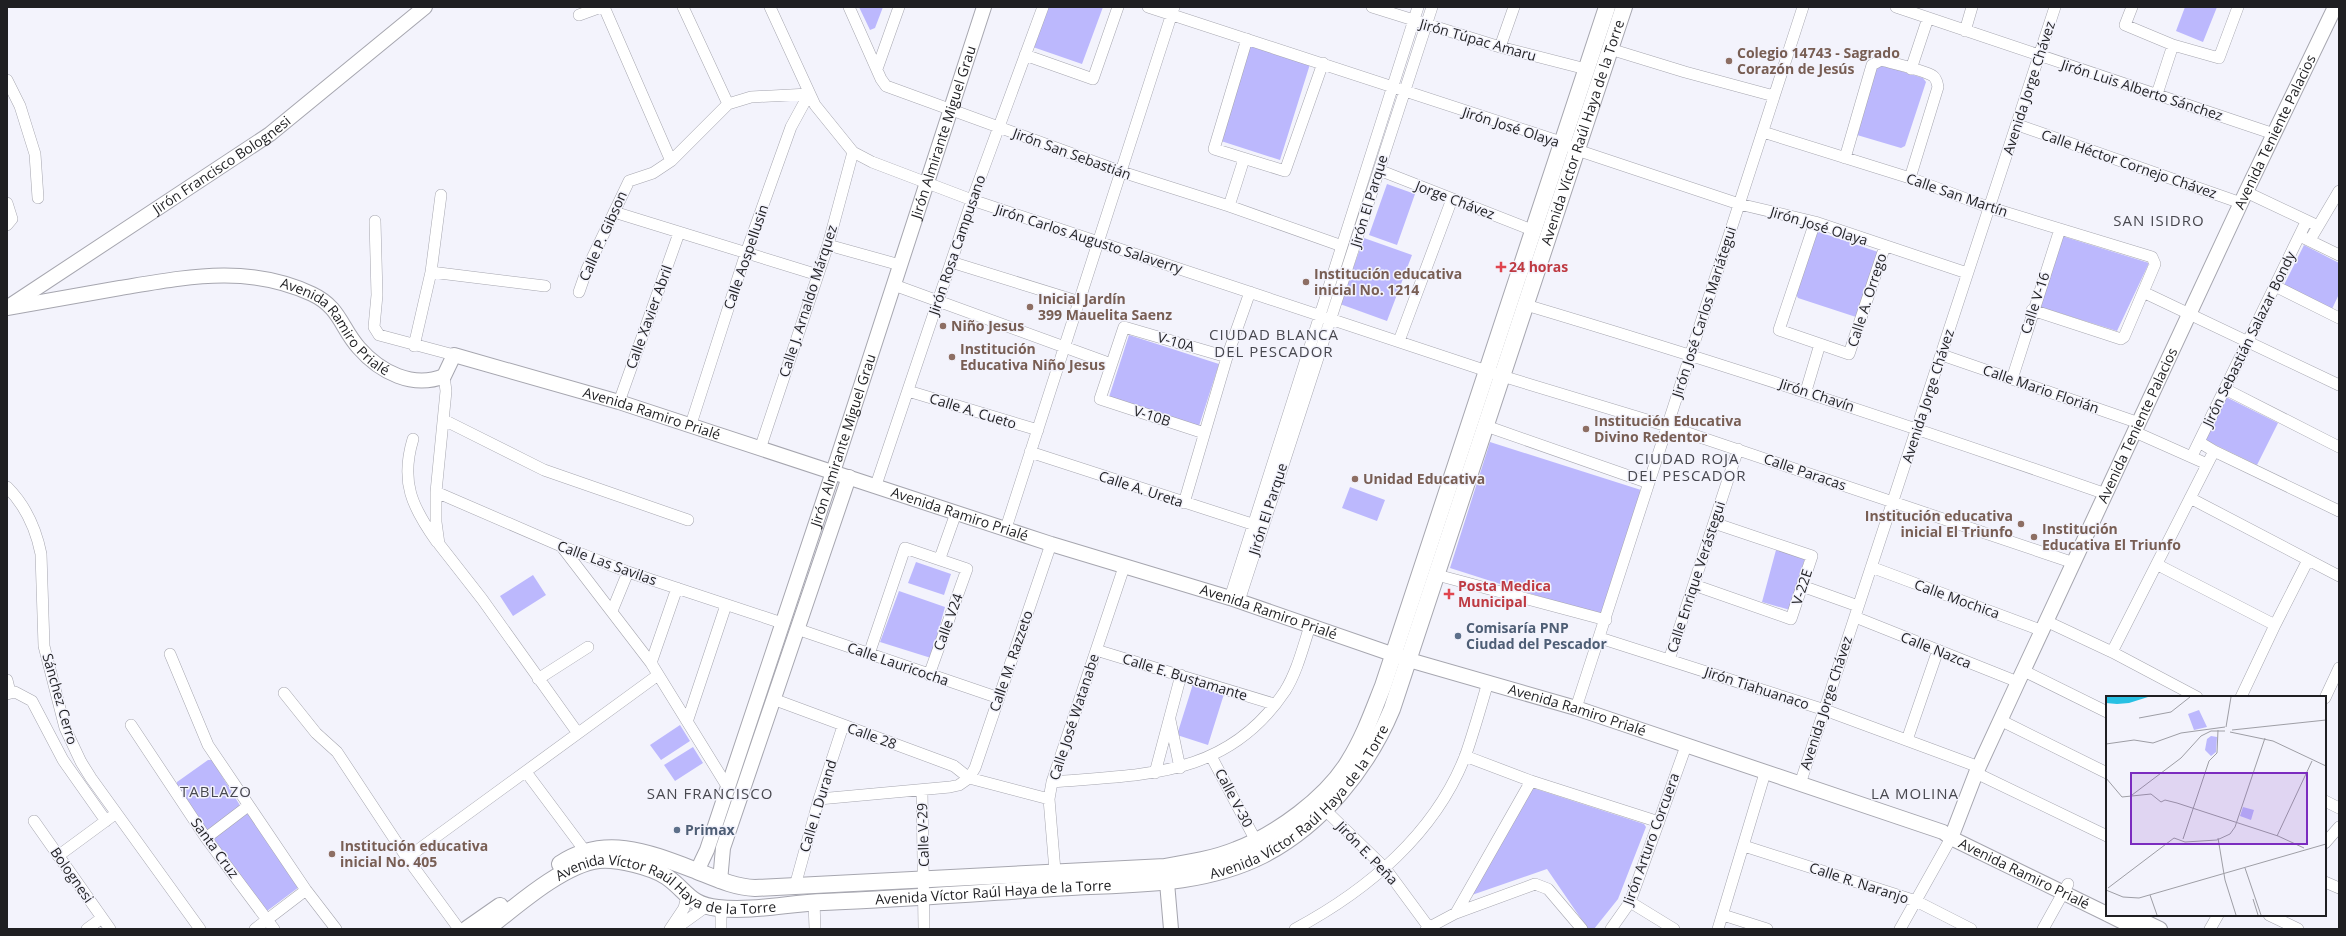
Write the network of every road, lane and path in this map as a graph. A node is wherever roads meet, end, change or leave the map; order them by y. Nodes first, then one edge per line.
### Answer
1 (425, 7) edge
2 (601, 7) edge
3 (604, 7) edge
4 (683, 7) edge
5 (770, 7) edge
6 (849, 7) edge
7 (899, 7) edge
8 (984, 7) edge
9 (1043, 7) edge
10 (1118, 7) edge
11 (1148, 7) edge
12 (1372, 7) edge
13 (1418, 7) edge
14 (1432, 7) edge
15 (1514, 7) edge
16 (1606, 7) edge
17 (1624, 7) edge
18 (1803, 7) edge
19 (1896, 7) edge
20 (1972, 7) edge
21 (2056, 7) edge
22 (2132, 7) edge
23 (2238, 7) edge
24 (2335, 7) edge
25 (1173, 11) edge
26 (579, 15) dead end
27 (1928, 18) junction
28 (1413, 21) junction
29 (1425, 25) junction
30 (1965, 31) junction
31 (1247, 39) junction
32 (2173, 45) junction
33 (1500, 47) junction
34 (1610, 49) junction
35 (1025, 55) junction
36 (2041, 56) junction
37 (1323, 63) junction
38 (876, 69) junction
39 (1586, 69) junction
40 (1911, 69) junction
41 (8, 86) edge
42 (1391, 88) junction
43 (1403, 91) junction
44 (809, 94) junction
45 (2157, 94) junction
46 (1774, 96) junction
47 (728, 104) junction
48 (949, 110) junction
49 (2018, 125) junction
50 (999, 128) junction
51 (1763, 132) junction
52 (2274, 134) junction
53 (1561, 142) junction
54 (1577, 150) junction
55 (853, 152) junction
56 (1845, 158) junction
57 (1244, 159) junction
58 (671, 161) junction
59 (1379, 170) junction
60 (1122, 172) junction
61 (1910, 178) junction
62 (926, 182) junction
63 (2339, 193) edge
64 (441, 195) dead end
65 (38, 198) dead end
66 (2243, 198) junction
67 (972, 200) junction
68 (1452, 200) junction
69 (7, 203) edge
70 (1739, 204) junction
71 (1229, 206) junction
72 (1988, 207) junction
73 (614, 212) junction
74 (375, 221) dead end
75 (9, 222) edge
76 (1814, 222) junction
77 (2306, 222) junction
78 (2318, 226) junction
79 (2060, 229) junction
80 (1532, 230) junction
81 (679, 233) junction
82 (2299, 236) junction
83 (2310, 240) junction
84 (1099, 241) junction
85 (828, 245) junction
86 (1342, 246) junction
87 (1885, 246) junction
88 (746, 253) junction
89 (2339, 255) edge
90 (951, 262) junction
91 (900, 265) junction
92 (431, 272) junction
93 (1967, 273) junction
94 (818, 275) junction
95 (894, 285) junction
96 (545, 286) dead end
97 (2275, 286) junction
98 (579, 292) dead end
99 (1250, 292) junction
100 (2143, 292) junction
101 (937, 300) junction
102 (1080, 302) junction
103 (1526, 305) junction
104 (7, 308) edge
105 (2032, 310) junction
106 (1321, 315) junction
107 (2189, 315) junction
108 (2339, 318) edge
109 (1332, 319) junction
110 (1399, 341) junction
111 (2248, 342) junction
112 (1820, 344) junction
113 (414, 346) junction
114 (1065, 348) junction
115 (1690, 354) junction
116 (454, 355) junction
117 (1942, 355) junction
118 (1227, 357) junction
119 (1111, 364) junction
120 (1495, 374) junction
121 (444, 376) junction
122 (2012, 379) junction
123 (2339, 385) edge
124 (2225, 389) junction
125 (908, 392) junction
126 (1806, 392) junction
127 (619, 402) junction
128 (444, 420) junction
129 (691, 424) junction
130 (1486, 426) junction
131 (1667, 426) junction
132 (1917, 428) junction
133 (2137, 428) junction
134 (1038, 430) junction
135 (1204, 433) junction
136 (413, 439) dead end
137 (2199, 442) junction
138 (2339, 447) edge
139 (760, 449) junction
140 (1738, 449) junction
141 (2214, 451) junction
142 (1030, 452) junction
143 (2192, 456) junction
144 (2207, 464) junction
145 (833, 472) junction
146 (849, 477) junction
147 (1649, 483) junction
148 (876, 485) junction
149 (7, 487) edge
150 (436, 492) junction
151 (2106, 494) junction
152 (2190, 498) junction
153 (1894, 502) junction
154 (1184, 503) junction
155 (2339, 511) edge
156 (956, 513) junction
157 (688, 520) dead end
158 (1714, 523) junction
159 (1252, 524) junction
160 (1006, 528) junction
161 (439, 544) junction
162 (1051, 544) junction
163 (561, 546) junction
164 (940, 558) junction
165 (2308, 560) junction
166 (2074, 563) junction
167 (2158, 565) junction
168 (1124, 566) junction
169 (1871, 567) junction
170 (628, 572) junction
171 (1437, 575) junction
172 (2339, 576) edge
173 (1694, 585) junction
174 (1802, 586) junction
175 (677, 588) junction
176 (1234, 600) junction
177 (726, 604) junction
178 (1858, 606) junction
179 (612, 610) junction
180 (1855, 617) junction
181 (1606, 620) junction
182 (782, 623) junction
183 (2274, 625) junction
184 (1310, 626) junction
185 (2045, 627) junction
186 (797, 629) junction
187 (1600, 638) junction
188 (588, 647) dead end
189 (1096, 650) junction
190 (1938, 650) junction
191 (2112, 652) junction
192 (170, 654) dead end
193 (869, 654) junction
194 (1394, 654) junction
195 (1409, 660) junction
196 (1669, 660) junction
197 (651, 663) junction
198 (2339, 668) edge
199 (658, 675) junction
200 (929, 675) junction
201 (1182, 675) junction
202 (2021, 677) junction
203 (538, 679) junction
204 (7, 680) edge
205 (1488, 682) junction
206 (8, 693) edge
207 (284, 693) dead end
208 (2195, 696) edge
209 (2241, 696) edge
210 (2326, 696) edge
211 (999, 698) junction
212 (773, 699) junction
213 (1274, 704) junction
214 (1576, 708) junction
215 (1825, 710) junction
216 (2106, 712) edge
217 (1170, 718) junction
218 (688, 719) junction
219 (2002, 721) junction
220 (131, 725) dead end
221 (843, 726) junction
222 (577, 732) junction
223 (1907, 740) junction
224 (1686, 746) junction
225 (1212, 756) junction
226 (1465, 756) junction
227 (1180, 768) junction
228 (1978, 770) junction
229 (526, 772) junction
230 (1155, 773) junction
231 (1765, 773) junction
232 (2106, 773) edge
233 (969, 778) junction
234 (1532, 781) junction
235 (1052, 782) junction
236 (1800, 784) junction
237 (727, 786) junction
238 (922, 790) junction
239 (819, 799) junction
240 (1049, 799) junction
241 (2326, 802) edge
242 (1320, 804) junction
243 (248, 806) junction
244 (2339, 808) edge
245 (117, 814) junction
246 (34, 821) dead end
247 (106, 821) junction
248 (1659, 822) junction
249 (2339, 827) edge
250 (1950, 834) junction
251 (2106, 835) edge
252 (206, 838) junction
253 (1256, 840) junction
254 (2326, 842) edge
255 (1744, 846) junction
256 (585, 851) junction
257 (58, 856) junction
258 (407, 858) junction
259 (1385, 868) junction
260 (696, 871) junction
261 (1055, 871) junction
262 (1166, 874) junction
263 (924, 879) junction
264 (720, 881) junction
265 (2326, 882) edge
266 (795, 886) junction
267 (2066, 888) junction
268 (2339, 888) edge
269 (306, 890) junction
270 (687, 896) junction
271 (924, 898) junction
272 (1916, 901) junction
273 (814, 902) junction
274 (1630, 902) junction
275 (2106, 903) edge
276 (714, 907) junction
277 (2106, 913) edge
278 (1456, 914) junction
279 (1723, 915) junction
280 (2112, 916) edge
281 (2133, 916) edge
282 (2217, 916) edge
283 (2274, 916) edge
284 (102, 918) junction
285 (2285, 918) edge
286 (271, 924) edge
287 (1428, 928) edge
288 (87, 929) edge
289 (110, 929) edge
290 (200, 929) edge
291 (255, 929) edge
292 (336, 929) edge
293 (459, 929) edge
294 (467, 929) edge
295 (487, 929) edge
296 (670, 929) edge
297 (676, 929) edge
298 (721, 929) edge
299 (815, 929) edge
300 (924, 929) edge
301 (1170, 929) edge
302 (1295, 929) edge
303 (1582, 929) edge
304 (1611, 929) edge
305 (1674, 929) edge
306 (1718, 929) edge
307 (1767, 929) edge
308 (1900, 929) edge
309 (1971, 929) edge
310 (2044, 929) edge
311 (2137, 929) edge
312 (2160, 929) edge
313 (2210, 929) edge
314 (2298, 929) edge

1 - 104 street, Jirón Francisco Bolognesi
2 - 26 street
3 - 58 street
4 - 47 street
5 - 44 street, Jirón Carlos Augusto Salaverry
6 - 38 street, Jirón San Sebastián
7 - 38 street
8 - 48 street, Jirón Almirante Miguel Grau
9 - 35 street, Jirón Rosa Campusano
10 - 35 street
11 - 25 street, Jirón José Olaya
12 - 28 street, Jirón Túpac Amaru
13 - 28 street, Jirón El Parque
14 - 29 street, Jirón El Parque
15 - 33 street
16 - 39 main road, Avenida Víctor Raúl Haya de la Torre
17 - 34 main road, Avenida Víctor Raúl Haya de la Torre
18 - 46 street, Jirón José Carlos Mariátegui
19 - 27 street, Jirón Luis Alberto Sánchez
20 - 30 street
21 - 36 street, Avenida Jorge Chávez
22 - 32 street
23 - 32 street
24 - 52 street, Avenida Teniente Palacios
25 - 31 street, Jirón José Olaya
25 - 60 street
27 - 30 street, Jirón Luis Alberto Sánchez
27 - 40 street
28 - 29 street, Jirón Túpac Amaru
28 - 42 street, Jirón El Parque
29 - 33 street, Jirón Túpac Amaru
29 - 43 street, Jirón El Parque
30 - 36 street, Jirón Luis Alberto Sánchez
31 - 37 street, Jirón José Olaya
31 - 57 street
32 - 45 street
33 - 39 street, Jirón Túpac Amaru
34 - 46 street
34 - 54 main road, Avenida Víctor Raúl Haya de la Torre
35 - 50 street, Jirón Rosa Campusano
36 - 45 street, Jirón Luis Alberto Sánchez
36 - 49 street, Avenida Jorge Chávez
37 - 42 street, Jirón José Olaya
37 - 57 street
38 - 48 street, Jirón San Sebastián
39 - 53 main road, Avenida Víctor Raúl Haya de la Torre
40 - 56 street
40 - 61 street
41 - 65 street
42 - 43 street, Jirón José Olaya
42 - 86 street, Jirón El Parque
43 - 53 street, Jirón José Olaya
43 - 59 street, Jirón El Parque
44 - 47 street
44 - 55 street, Jirón Carlos Augusto Salaverry
44 - 88 street, Calle Aospellusin
45 - 52 street, Jirón Luis Alberto Sánchez
46 - 51 street, Jirón José Carlos Mariátegui
47 - 58 street
48 - 50 street, Jirón San Sebastián
48 - 62 street, Jirón Almirante Miguel Grau
49 - 66 street, Calle Héctor Cornejo Chávez
49 - 72 street, Avenida Jorge Chávez
50 - 60 street, Jirón San Sebastián
50 - 67 street, Jirón Rosa Campusano
51 - 56 street, Calle San Martín
51 - 70 street, Jirón José Carlos Mariátegui
52 - 66 street, Avenida Teniente Palacios
53 - 54 street, Jirón José Olaya
53 - 80 main road, Avenida Víctor Raúl Haya de la Torre
54 - 70 street, Jirón José Olaya
54 - 103 main road, Avenida Víctor Raúl Haya de la Torre
55 - 62 street, Jirón Carlos Augusto Salaverry
55 - 85 street, Calle J. Arnaldo Márquez
56 - 61 street, Calle San Martín
57 - 71 street
58 - 73 street, Calle P. Gibson
59 - 68 street, Jorge Chávez
59 - 109 street, Jirón El Parque
60 - 71 street, Jirón San Sebastián
60 - 84 street
61 - 72 street, Calle San Martín
62 - 67 street, Jirón Carlos Augusto Salaverry
62 - 91 street, Jirón Almirante Miguel Grau
63 - 78 street, Jirón Sebastián Salazar Bondy
64 - 92 street
66 - 77 street, Calle Héctor Cornejo Chávez
66 - 107 street, Avenida Teniente Palacios
67 - 84 street, Jirón Carlos Augusto Salaverry
67 - 90 street, Jirón Rosa Campusano
68 - 80 street, Jorge Chávez
68 - 110 street
69 - 75 street
70 - 76 street, Jirón José Olaya
70 - 115 street, Jirón José Carlos Mariátegui
71 - 86 street, Jirón San Sebastián
72 - 79 street, Calle San Martín
72 - 93 street, Avenida Jorge Chávez
73 - 81 street
73 - 98 street, Calle P. Gibson
74 - 113 street
76 - 87 street, Jirón José Olaya
76 - 112 street
77 - 78 street, Calle Héctor Cornejo Chávez
77 - 82 street, Jirón Sebastián Salazar Bondy
78 - 83 street, Jirón Sebastián Salazar Bondy
79 - 100 street, Calle San Martín
79 - 105 street, Calle V-16
80 - 120 main road, Avenida Víctor Raúl Haya de la Torre
81 - 88 street
81 - 127 street, Calle Xavier Abril
82 - 83 street
82 - 97 street, Jirón Sebastián Salazar Bondy
83 - 89 street
84 - 99 street, Jirón Carlos Augusto Salaverry
84 - 102 street
85 - 91 street
85 - 94 street, Calle J. Arnaldo Márquez
86 - 106 street, Jirón El Parque
87 - 93 street, Jirón José Olaya
87 - 112 street, Calle A. Orrego
88 - 94 street
88 - 129 street, Calle Aospellusin
90 - 101 street, Jirón Rosa Campusano
90 - 102 street
91 - 95 street, Jirón Almirante Miguel Grau
92 - 96 street
92 - 113 street
93 - 117 street, Avenida Jorge Chávez
94 - 139 street, Calle J. Arnaldo Márquez
95 - 101 street
95 - 145 street, Jirón Almirante Miguel Grau
97 - 108 street
97 - 111 street, Jirón Sebastián Salazar Bondy
99 - 106 street, Jirón Carlos Augusto Salaverry
99 - 118 street
100 - 105 street
100 - 107 street
101 - 114 street
101 - 125 street, Jirón Rosa Campusano
102 - 114 street
103 - 115 street, Jirón Chavín
103 - 120 main road, Avenida Víctor Raúl Haya de la Torre
104 - 121 street, Avenida Ramiro Prialé
105 - 122 street, Calle V-16
106 - 109 street, Jirón Carlos Augusto Salaverry
106 - 159 street, Jirón El Parque
107 - 111 street
107 - 133 street, Avenida Teniente Palacios
109 - 110 street, Jirón Carlos Augusto Salaverry
109 - 176 street, Jirón El Parque
110 - 120 street, Jirón Carlos Augusto Salaverry
111 - 123 street
111 - 124 street, Jirón Sebastián Salazar Bondy
112 - 126 street
113 - 116 street
114 - 119 street
114 - 134 street
115 - 126 street, Jirón Chavín
115 - 131 street, Jirón José Carlos Mariátegui
116 - 121 street
116 - 127 street, Avenida Ramiro Prialé
117 - 122 street, Calle Mario Florián
117 - 132 street, Avenida Jorge Chávez
118 - 119 street, V-10A
118 - 135 street
119 - 135 street, V-10B
120 - 130 main road, Avenida Víctor Raúl Haya de la Torre
120 - 131 street, Calle Paracas
120 - 194 main road, Avenida Víctor Raúl Haya de la Torre
121 - 128 street
122 - 133 street, Calle Mario Florián
124 - 137 street, Jirón Sebastián Salazar Bondy
124 - 138 street
125 - 134 street, Calle A. Cueto
125 - 148 street, Jirón Rosa Campusano
126 - 132 street, Jirón Chavín
127 - 129 street, Avenida Ramiro Prialé
128 - 150 street
128 - 157 street
129 - 139 street, Avenida Ramiro Prialé
130 - 147 street
130 - 171 main road, Avenida Víctor Raúl Haya de la Torre
131 - 140 street, Calle Paracas
131 - 147 street, Jirón José Carlos Mariátegui
132 - 151 street, Jirón Chavín
132 - 153 street, Avenida Jorge Chávez
133 - 143 street, Calle Mario Florián
133 - 151 street, Avenida Teniente Palacios
134 - 142 street
135 - 154 street
136 - 161 street
137 - 141 street
137 - 143 street, Jirón Sebastián Salazar Bondy
139 - 145 street, Avenida Ramiro Prialé
140 - 153 street, Calle Paracas
140 - 158 street, Calle Enrique Verástegui
141 - 144 street
141 - 155 street
142 - 154 street, Calle A. Ureta
142 - 160 street
143 - 144 street, Calle Mario Florián
144 - 152 street
145 - 146 street, Avenida Ramiro Prialé
145 - 182 street, Jirón Almirante Miguel Grau
146 - 148 street, Avenida Ramiro Prialé
146 - 186 street, Jirón Almirante Miguel Grau
147 - 181 street, Jirón José Carlos Mariátegui
148 - 156 street, Avenida Ramiro Prialé
149 - 245 street, Sánchez Cerro
150 - 161 street
150 - 163 street, Calle Las Savilas
151 - 166 street, Avenida Teniente Palacios
152 - 165 street
152 - 167 street
153 - 166 street, Calle Paracas
153 - 169 street, Avenida Jorge Chávez
154 - 159 street, Calle A. Ureta
156 - 160 street, Avenida Ramiro Prialé
156 - 164 street
158 - 173 street, Calle Enrique Verástegui
158 - 174 street, V-22E
159 - 176 street, Jirón El Parque
160 - 162 street, Avenida Ramiro Prialé
161 - 203 street
162 - 168 street, Avenida Ramiro Prialé
162 - 211 street, Calle M. Razzeto
163 - 170 street, Calle Las Savilas
163 - 179 street
164 - 193 street
164 - 200 street, Calle V24
165 - 172 street
165 - 183 street
166 - 185 street, Avenida Teniente Palacios
167 - 183 street
167 - 191 street
168 - 176 street, Avenida Ramiro Prialé
168 - 189 street, Calle José Watanabe
169 - 178 street, Avenida Jorge Chávez
169 - 185 street, Calle Mochica
170 - 175 street, Calle Las Savilas
170 - 179 street
171 - 181 street
171 - 195 main road, Avenida Víctor Raúl Haya de la Torre
173 - 174 street, V-22E
173 - 196 street, Calle Enrique Verástegui
174 - 178 street
175 - 177 street, Calle Las Savilas
175 - 197 street
176 - 184 street, Avenida Ramiro Prialé
177 - 182 street, Calle Las Savilas
177 - 218 street
178 - 180 street, Avenida Jorge Chávez
179 - 197 street
180 - 190 street, Calle Nazca
180 - 215 street, Avenida Jorge Chávez
181 - 187 street, Jirón José Carlos Mariátegui
182 - 237 street, Jirón Almirante Miguel Grau
183 - 209 street
184 - 194 street, Avenida Ramiro Prialé
184 - 213 street
185 - 191 street, Calle Mochica
185 - 202 street, Avenida Teniente Palacios
186 - 193 street, Calle Lauricocha
186 - 212 street, Jirón Almirante Miguel Grau
187 - 196 street, Jirón Tiahuanaco
187 - 214 street, Jirón José Carlos Mariátegui
188 - 203 street
189 - 201 street, Calle E. Bustamante
189 - 235 street, Calle José Watanabe
190 - 202 street, Calle Nazca
190 - 223 street
191 - 208 street, Calle Mochica
192 - 243 street
193 - 200 street, Calle Lauricocha
194 - 195 street, Avenida Ramiro Prialé
194 - 242 main road, Avenida Víctor Raúl Haya de la Torre
195 - 205 street, Avenida Ramiro Prialé
195 - 242 main road, Avenida Víctor Raúl Haya de la Torre
196 - 215 street, Jirón Tiahuanaco
197 - 199 street
198 - 210 street
199 - 218 street
199 - 222 street
200 - 211 street, Calle Lauricocha
201 - 213 street, Calle E. Bustamante
201 - 217 street
202 - 216 street, Calle Nazca
202 - 219 street, Avenida Teniente Palacios
203 - 222 street
204 - 206 street
205 - 214 street, Avenida Ramiro Prialé
205 - 226 street
206 - 247 street
207 - 258 street
211 - 233 street, Calle M. Razzeto
212 - 221 street, Calle 28
212 - 264 street, Jirón Almirante Miguel Grau
213 - 225 street
214 - 224 street, Avenida Ramiro Prialé
215 - 223 street, Jirón Tiahuanaco
215 - 236 street, Avenida Jorge Chávez
217 - 227 street
217 - 230 street
218 - 237 street
219 - 228 street, Avenida Teniente Palacios
219 - 232 street
220 - 252 street, Santa Cruz
221 - 233 street, Calle 28
221 - 239 street, Calle I. Durand
222 - 229 street
223 - 228 street, Jirón Tiahuanaco
224 - 231 street, Avenida Ramiro Prialé
224 - 248 street, Jirón Arturo Corcuera
225 - 227 street
225 - 253 street, Calle V-30
226 - 234 street
226 - 259 street
227 - 230 street
228 - 250 street, Avenida Teniente Palacios
228 - 251 street, Jirón Tiahuanaco
229 - 256 street
229 - 258 street
230 - 235 street
231 - 236 street, Avenida Ramiro Prialé
231 - 255 street
233 - 238 street
233 - 240 street
234 - 248 street
234 - 278 street
235 - 240 street, Calle José Watanabe
236 - 250 street, Avenida Ramiro Prialé
237 - 260 street, Jirón Almirante Miguel Grau
238 - 239 street
238 - 263 street, Calle V-29
239 - 266 street, Calle I. Durand
240 - 261 street, Calle José Watanabe
241 - 244 street
242 - 253 main road, Avenida Víctor Raúl Haya de la Torre
242 - 259 street, Jirón E. Peña
242 - 262 main road, Avenida Víctor Raúl Haya de la Torre
243 - 252 street
243 - 269 street
245 - 247 street
245 - 290 street, Sánchez Cerro
246 - 257 street, Bolognesi
247 - 257 street
248 - 274 street, Jirón Arturo Corcuera
249 - 254 street
250 - 267 street, Avenida Ramiro Prialé
250 - 272 street, Avenida Teniente Palacios
252 - 286 street, Santa Cruz
253 - 262 main road, Avenida Víctor Raúl Haya de la Torre
255 - 272 street, Calle R. Naranjo
255 - 279 street
256 - 260 main road, Avenida Víctor Raúl Haya de la Torre
256 - 294 main road, Avenida Víctor Raúl Haya de la Torre
257 - 284 street, Bolognesi
258 - 293 street
259 - 287 street, Jirón E. Peña
259 - 302 street
260 - 264 main road, Avenida Víctor Raúl Haya de la Torre
260 - 270 main road
261 - 262 main road, Avenida Víctor Raúl Haya de la Torre
261 - 263 main road, Avenida Víctor Raúl Haya de la Torre
262 - 271 main road, Avenida Víctor Raúl Haya de la Torre
262 - 301 street
263 - 266 main road, Avenida Víctor Raúl Haya de la Torre
263 - 271 street, Calle V-29
264 - 266 main road, Avenida Víctor Raúl Haya de la Torre
264 - 276 main road
265 - 268 street
267 - 275 street, Avenida Ramiro Prialé
267 - 277 street, Avenida Ramiro Prialé
267 - 310 street
269 - 286 street
269 - 292 street
270 - 276 main road, Avenida Víctor Raúl Haya de la Torre
270 - 295 main road, Avenida Víctor Raúl Haya de la Torre
270 - 296 street
271 - 273 main road, Avenida Víctor Raúl Haya de la Torre
271 - 300 street, Calle V-29
272 - 308 street, Avenida Teniente Palacios
272 - 309 street, Calle R. Naranjo
273 - 276 main road, Avenida Víctor Raúl Haya de la Torre
273 - 299 street
274 - 304 street, Jirón Arturo Corcuera
274 - 305 street
276 - 297 street
276 - 298 street
278 - 287 street
278 - 303 street
279 - 306 street
279 - 307 street
280 - 311 street, Avenida Ramiro Prialé
281 - 312 street
282 - 313 street
283 - 285 street
284 - 288 street
284 - 289 street, Bolognesi
285 - 314 street
286 - 291 street

